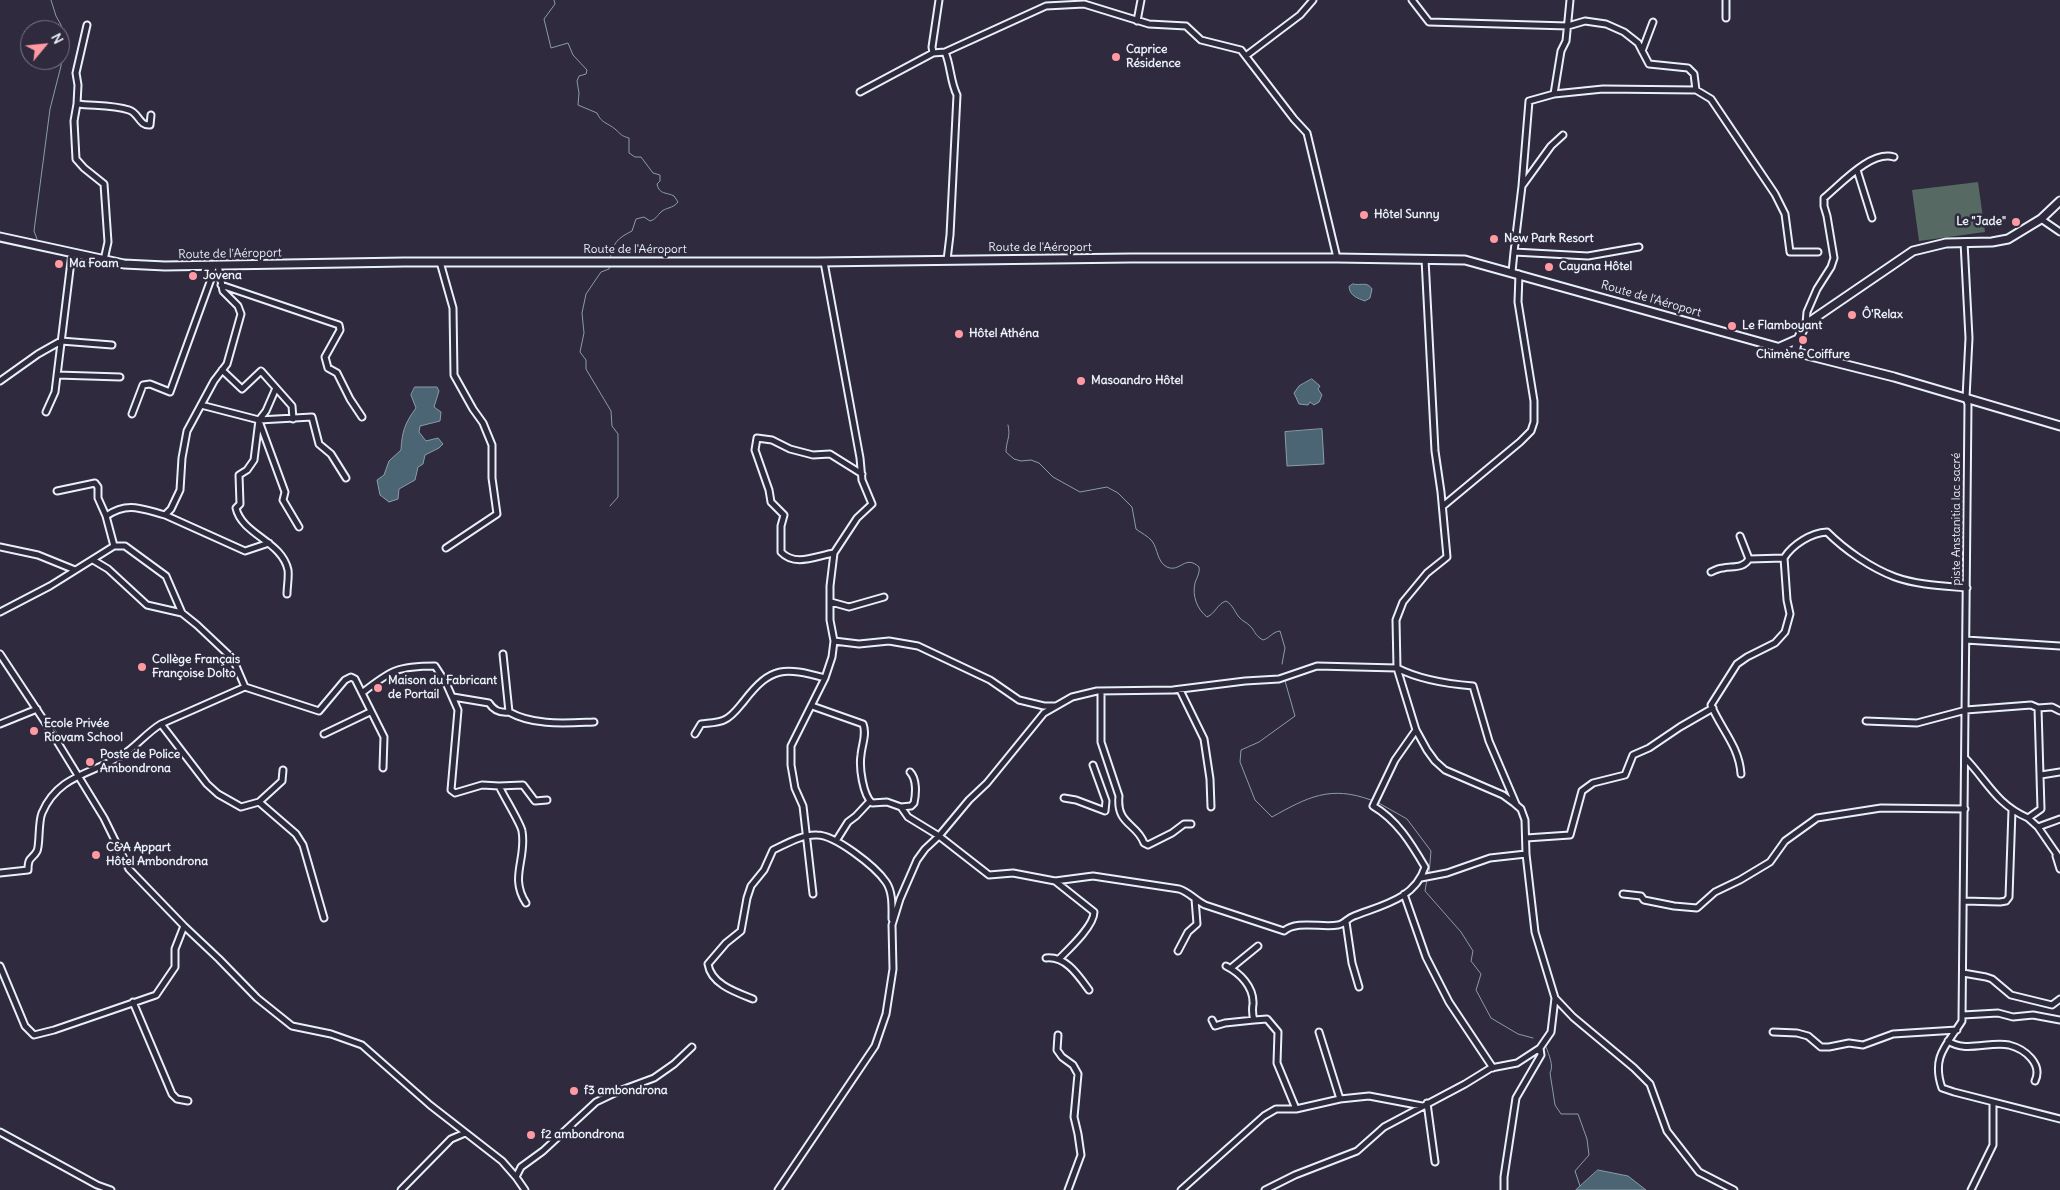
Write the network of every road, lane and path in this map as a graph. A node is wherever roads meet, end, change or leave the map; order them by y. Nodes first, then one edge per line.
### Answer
1 (939, 0) edge
2 (1141, 0) edge
3 (1313, 0) edge
4 (1412, 0) edge
5 (1570, 0) edge
6 (1726, 0) edge
7 (1726, 18) dead end
8 (1138, 21) junction
9 (1653, 22) dead end
10 (87, 25) dead end
11 (1568, 26) junction
12 (1642, 51) junction
13 (945, 52) junction
14 (933, 53) junction
15 (1247, 55) junction
16 (1696, 90) junction
17 (860, 92) dead end
18 (1554, 94) junction
19 (77, 104) junction
20 (151, 115) dead end
21 (1563, 135) dead end
22 (1894, 157) dead end
23 (1857, 170) junction
24 (1522, 186) junction
25 (2060, 201) edge
26 (1872, 218) dead end
27 (2041, 219) junction
28 (2060, 232) edge
29 (0, 238) edge
30 (1964, 242) junction
31 (1639, 247) dead end
32 (1514, 252) junction
33 (1818, 252) dead end
34 (72, 253) junction
35 (947, 257) junction
36 (1337, 258) junction
37 (1425, 259) junction
38 (104, 260) junction
39 (440, 262) junction
40 (824, 262) junction
41 (215, 265) junction
42 (1515, 273) junction
43 (221, 285) junction
44 (1806, 324) junction
45 (1798, 339) junction
46 (61, 341) junction
47 (112, 345) dead end
48 (1780, 347) junction
49 (1796, 352) junction
50 (222, 370) junction
51 (56, 375) junction
52 (120, 377) dead end
53 (0, 381) edge
54 (276, 388) junction
55 (1966, 398) junction
56 (201, 405) junction
57 (46, 412) dead end
58 (132, 414) dead end
59 (362, 417) dead end
60 (293, 419) junction
61 (259, 420) junction
62 (2060, 426) edge
63 (862, 477) junction
64 (346, 478) dead end
65 (57, 491) dead end
66 (1443, 506) junction
67 (165, 515) junction
68 (106, 516) junction
69 (299, 527) dead end
70 (1740, 536) dead end
71 (269, 543) junction
72 (114, 546) junction
73 (0, 547) edge
74 (446, 548) dead end
75 (834, 553) junction
76 (1784, 558) junction
77 (94, 560) junction
78 (1749, 560) junction
79 (75, 570) junction
80 (1711, 572) dead end
81 (1967, 588) junction
82 (287, 594) dead end
83 (884, 597) dead end
84 (831, 602) junction
85 (0, 612) edge
86 (182, 613) junction
87 (1966, 640) junction
88 (834, 641) junction
89 (2060, 646) edge
90 (0, 654) edge
91 (503, 654) dead end
92 (1397, 668) junction
93 (825, 678) junction
94 (245, 687) junction
95 (1180, 690) junction
96 (1101, 691) junction
97 (362, 693) junction
98 (453, 697) junction
99 (812, 706) junction
100 (1056, 706) junction
101 (1712, 708) junction
102 (2038, 708) junction
103 (37, 709) junction
104 (1966, 710) junction
105 (2060, 711) edge
106 (370, 712) junction
107 (509, 712) junction
108 (1866, 721) dead end
109 (594, 722) dead end
110 (0, 724) edge
111 (160, 724) junction
112 (1416, 730) junction
113 (324, 734) dead end
114 (695, 734) dead end
115 (1965, 758) junction
116 (1093, 765) dead end
117 (383, 768) dead end
118 (283, 770) dead end
119 (910, 772) dead end
120 (2060, 772) edge
121 (1741, 774) dead end
122 (77, 775) junction
123 (2040, 775) junction
124 (499, 786) junction
125 (1064, 798) dead end
126 (547, 800) dead end
127 (870, 801) junction
128 (1106, 801) junction
129 (259, 802) junction
130 (1118, 804) junction
131 (1516, 804) junction
132 (901, 807) junction
133 (1211, 807) dead end
134 (1965, 809) junction
135 (2012, 810) junction
136 (2028, 818) junction
137 (2060, 819) edge
138 (1191, 824) dead end
139 (2038, 827) junction
140 (808, 836) junction
141 (939, 836) junction
142 (1526, 838) junction
143 (836, 841) junction
144 (2056, 853) junction
145 (1526, 854) junction
146 (2060, 859) edge
147 (2060, 869) edge
148 (0, 873) edge
149 (1422, 878) junction
150 (1055, 881) junction
151 (813, 894) dead end
152 (1404, 894) junction
153 (1623, 894) dead end
154 (1195, 899) junction
155 (1964, 901) junction
156 (526, 903) dead end
157 (324, 918) dead end
158 (1346, 922) junction
159 (892, 925) junction
160 (184, 926) junction
161 (1258, 946) dead end
162 (1178, 951) dead end
163 (1046, 958) dead end
164 (1059, 959) junction
165 (0, 966) edge
166 (1963, 973) junction
167 (1359, 987) dead end
168 (1088, 990) dead end
169 (1555, 998) junction
170 (753, 999) dead end
171 (2060, 999) edge
172 (134, 1002) junction
173 (1963, 1015) junction
174 (1212, 1020) dead end
175 (1254, 1020) junction
176 (2060, 1020) edge
177 (1957, 1030) junction
178 (1319, 1032) dead end
179 (1773, 1032) dead end
180 (1058, 1035) dead end
181 (1948, 1041) junction
182 (692, 1046) dead end
183 (1540, 1048) junction
184 (1493, 1068) junction
185 (2035, 1081) dead end
186 (1340, 1099) junction
187 (188, 1100) dead end
188 (1992, 1102) junction
189 (1425, 1105) junction
190 (1296, 1109) junction
191 (2060, 1119) edge
192 (0, 1132) edge
193 (465, 1133) junction
194 (1435, 1162) dead end
195 (516, 1177) junction
196 (101, 1188) edge
197 (111, 1190) edge
198 (401, 1190) edge
199 (525, 1190) edge
200 (778, 1190) edge
201 (1068, 1190) edge
202 (1181, 1190) edge
203 (1265, 1190) edge
204 (1504, 1190) edge
205 (1734, 1190) edge
206 (1971, 1190) edge

1 - 14 street
2 - 8 street
3 - 15 street
4 - 11 street
5 - 11 street
6 - 7 street
8 - 13 street
8 - 15 street
9 - 12 street
10 - 19 street
11 - 12 street
11 - 18 street
12 - 16 street
13 - 14 street
13 - 35 street
14 - 17 street
15 - 36 street
16 - 18 street
16 - 33 street
18 - 24 street
19 - 20 street
19 - 38 street
21 - 24 street
22 - 23 street
23 - 26 street
23 - 44 street
24 - 32 street
25 - 27 main road
27 - 28 street
27 - 30 main road
29 - 34 main road, Route de l'Aéroport
30 - 44 main road
30 - 55 street, piste Anstanitia lac sacré
31 - 32 street
32 - 42 street
34 - 38 main road, Route de l'Aéroport
34 - 46 street
35 - 36 main road, Route de l'Aéroport
35 - 40 main road, Route de l'Aéroport
36 - 37 main road, Route de l'Aéroport
37 - 42 main road, Route de l'Aéroport
37 - 66 street
38 - 41 main road, Route de l'Aéroport
39 - 40 main road, Route de l'Aéroport
39 - 41 main road, Route de l'Aéroport
39 - 74 street
40 - 63 street
41 - 43 street
41 - 58 street
42 - 48 main road, Route de l'Aéroport
42 - 66 street
43 - 50 street
43 - 59 street
44 - 45 main road
45 - 48 main road
45 - 49 main road
46 - 47 street
46 - 51 street
46 - 53 street
48 - 49 main road, Route de l'Aéroport
49 - 55 main road, Route de l'Aéroport
50 - 54 street
50 - 56 street
51 - 52 street
51 - 57 street
54 - 60 street
54 - 61 street
55 - 62 main road, Route de l'Aéroport
55 - 81 street, piste Anstanitia lac sacré
56 - 61 street
56 - 67 street
60 - 61 street
60 - 64 street
61 - 69 street
61 - 71 street
63 - 75 street
63 - 75 street
65 - 68 street
66 - 92 street
67 - 68 street
67 - 71 street
68 - 72 street
70 - 78 street
71 - 82 street
72 - 77 street
72 - 86 street
73 - 79 street
75 - 84 street
76 - 78 street
76 - 81 street
76 - 101 street
77 - 79 street
77 - 86 street
78 - 80 street
79 - 85 street
81 - 87 street, piste Anstanitia lac sacré
83 - 84 street
84 - 88 street
86 - 94 street
87 - 89 street
87 - 104 street, piste Anstanitia lac sacré
88 - 93 street
88 - 100 street
90 - 103 street
91 - 107 street
92 - 95 street
92 - 112 street
92 - 131 street
93 - 99 street
93 - 114 street
94 - 97 street
94 - 111 street
95 - 96 street
95 - 133 street
96 - 100 street
96 - 130 street
97 - 98 street
97 - 106 street
98 - 107 street
98 - 124 street
99 - 127 street
99 - 140 street
100 - 141 street
101 - 121 street
101 - 142 street
102 - 104 street
102 - 105 street
102 - 123 street
103 - 110 street
103 - 122 street
104 - 108 street
104 - 115 street, piste Anstanitia lac sacré
106 - 113 street
106 - 117 street
107 - 109 street
111 - 122 street
111 - 129 street
112 - 131 street
112 - 149 street
115 - 134 street, piste Anstanitia lac sacré
115 - 135 street
116 - 128 street
118 - 129 street
119 - 132 street
120 - 123 street
122 - 148 street
122 - 160 street
123 - 136 street
124 - 126 street
124 - 156 street
125 - 128 street
127 - 132 street
127 - 143 street
128 - 130 street
129 - 157 street
130 - 138 street
131 - 142 street
132 - 141 street
134 - 153 street
134 - 155 street, piste Anstanitia lac sacré
135 - 136 street
135 - 155 street
136 - 139 street
137 - 139 street
139 - 144 street
140 - 143 street
140 - 151 street
140 - 170 street
141 - 150 street
141 - 159 street
142 - 145 street
143 - 159 street
144 - 146 street
144 - 147 street
145 - 149 street
145 - 169 street
149 - 152 street
150 - 154 street
150 - 164 street
152 - 158 street
152 - 184 street
154 - 158 street
154 - 162 street
155 - 166 street, piste Anstanitia lac sacré
158 - 167 street
159 - 200 street
160 - 172 street
160 - 193 street
161 - 175 street
163 - 164 street
164 - 168 street
165 - 172 street
166 - 171 street
166 - 173 street, piste Anstanitia lac sacré
169 - 183 street
169 - 205 street
172 - 187 street
173 - 176 street
173 - 177 street
174 - 175 street
175 - 190 street
177 - 179 street
177 - 181 street
178 - 186 street
180 - 201 street
181 - 185 street
181 - 188 street
182 - 195 street
183 - 184 street
183 - 204 street
184 - 189 street
186 - 189 street
186 - 190 street
188 - 191 street
188 - 206 street
189 - 194 street
189 - 203 street
190 - 202 street
192 - 196 street
193 - 195 street
193 - 198 street
195 - 199 street
196 - 197 street

